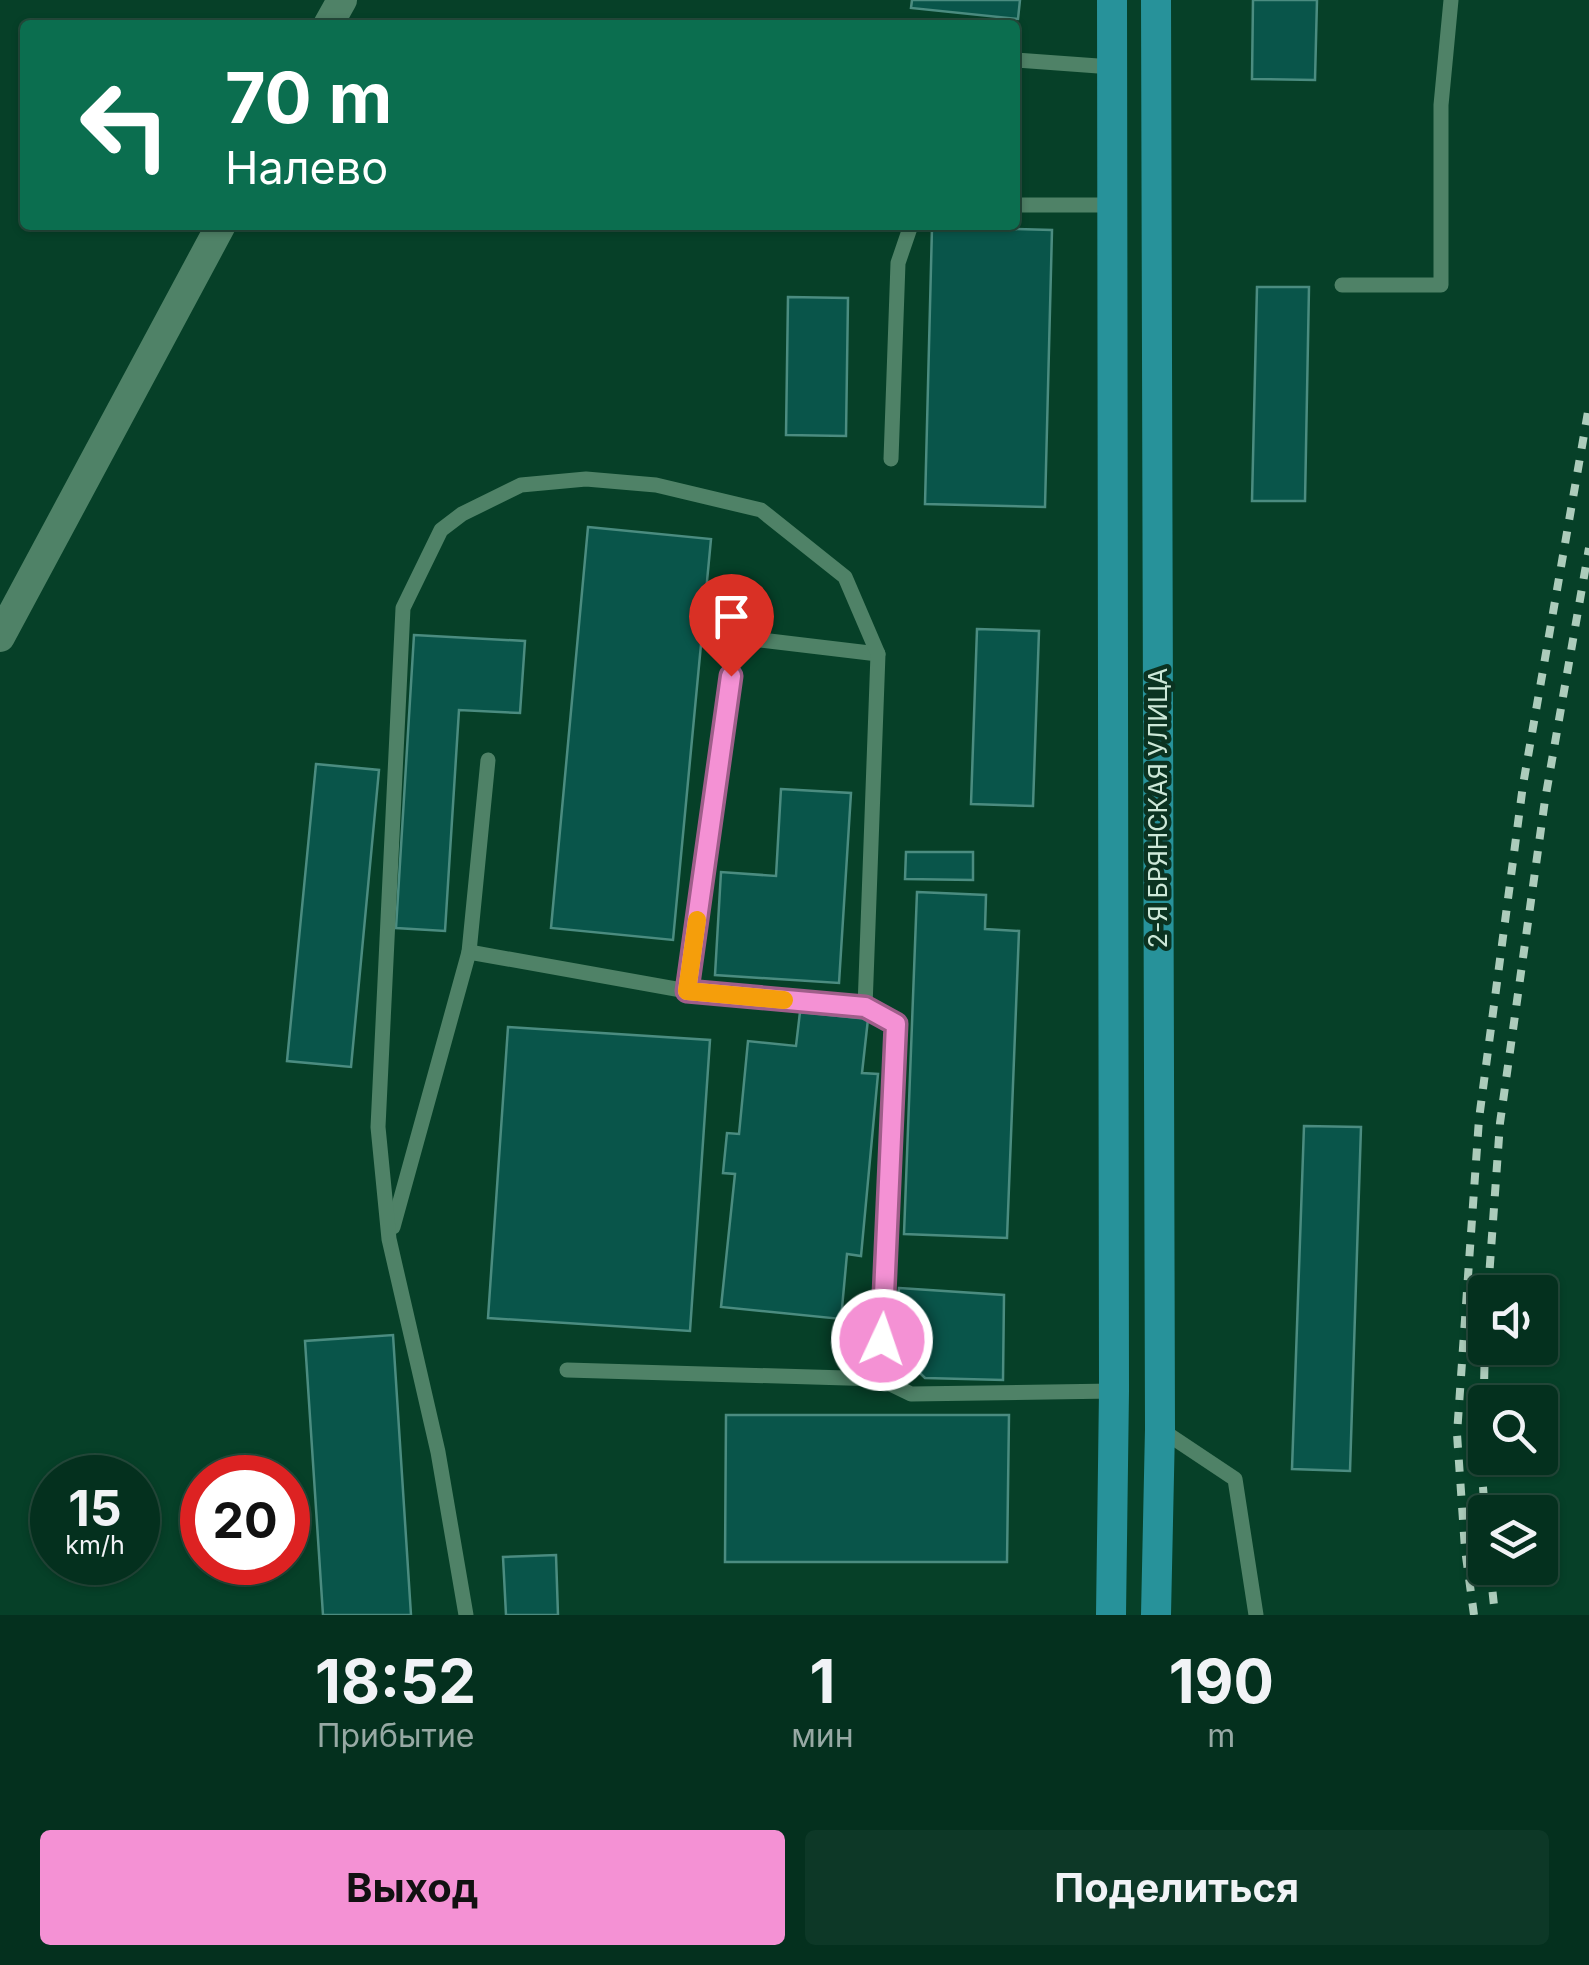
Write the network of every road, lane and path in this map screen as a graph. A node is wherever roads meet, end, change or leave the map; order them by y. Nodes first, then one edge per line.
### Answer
1 (1112, 0) edge
2 (1156, 0) edge
3 (1451, 0) edge
4 (1020, 60) edge
5 (1112, 68) junction
6 (1020, 205) edge
7 (1113, 205) junction
8 (218, 230) edge
9 (909, 230) edge
10 (1342, 285) dead end
11 (892, 459) dead end
12 (0, 636) edge
13 (878, 654) junction
14 (488, 760) dead end
15 (469, 952) junction
16 (687, 991) junction
17 (865, 1007) junction
18 (390, 1239) junction
19 (567, 1370) dead end
20 (880, 1379) junction
21 (1114, 1391) junction
22 (1160, 1428) junction
23 (466, 1615) edge
24 (1111, 1615) edge
25 (1156, 1615) edge
26 (1256, 1615) edge

1 - 5 main road, 2-Я БРЯНСКАЯ УЛИЦА
2 - 22 main road, 2-Я БРЯНСКАЯ УЛИЦА
3 - 10 lane
4 - 5 lane
5 - 7 main road, 2-Я БРЯНСКАЯ УЛИЦА
6 - 7 lane
7 - 21 main road, 2-Я БРЯНСКАЯ УЛИЦА
8 - 12 street
9 - 11 lane
13 - 16 lane
13 - 17 lane
13 - 18 lane
14 - 15 lane
15 - 16 lane
15 - 18 lane
16 - 17 lane
17 - 20 lane
18 - 23 lane
19 - 20 lane
20 - 21 lane
21 - 24 main road, 2-Я БРЯНСКАЯ УЛИЦА
22 - 25 main road, 2-Я БРЯНСКАЯ УЛИЦА
22 - 26 lane

